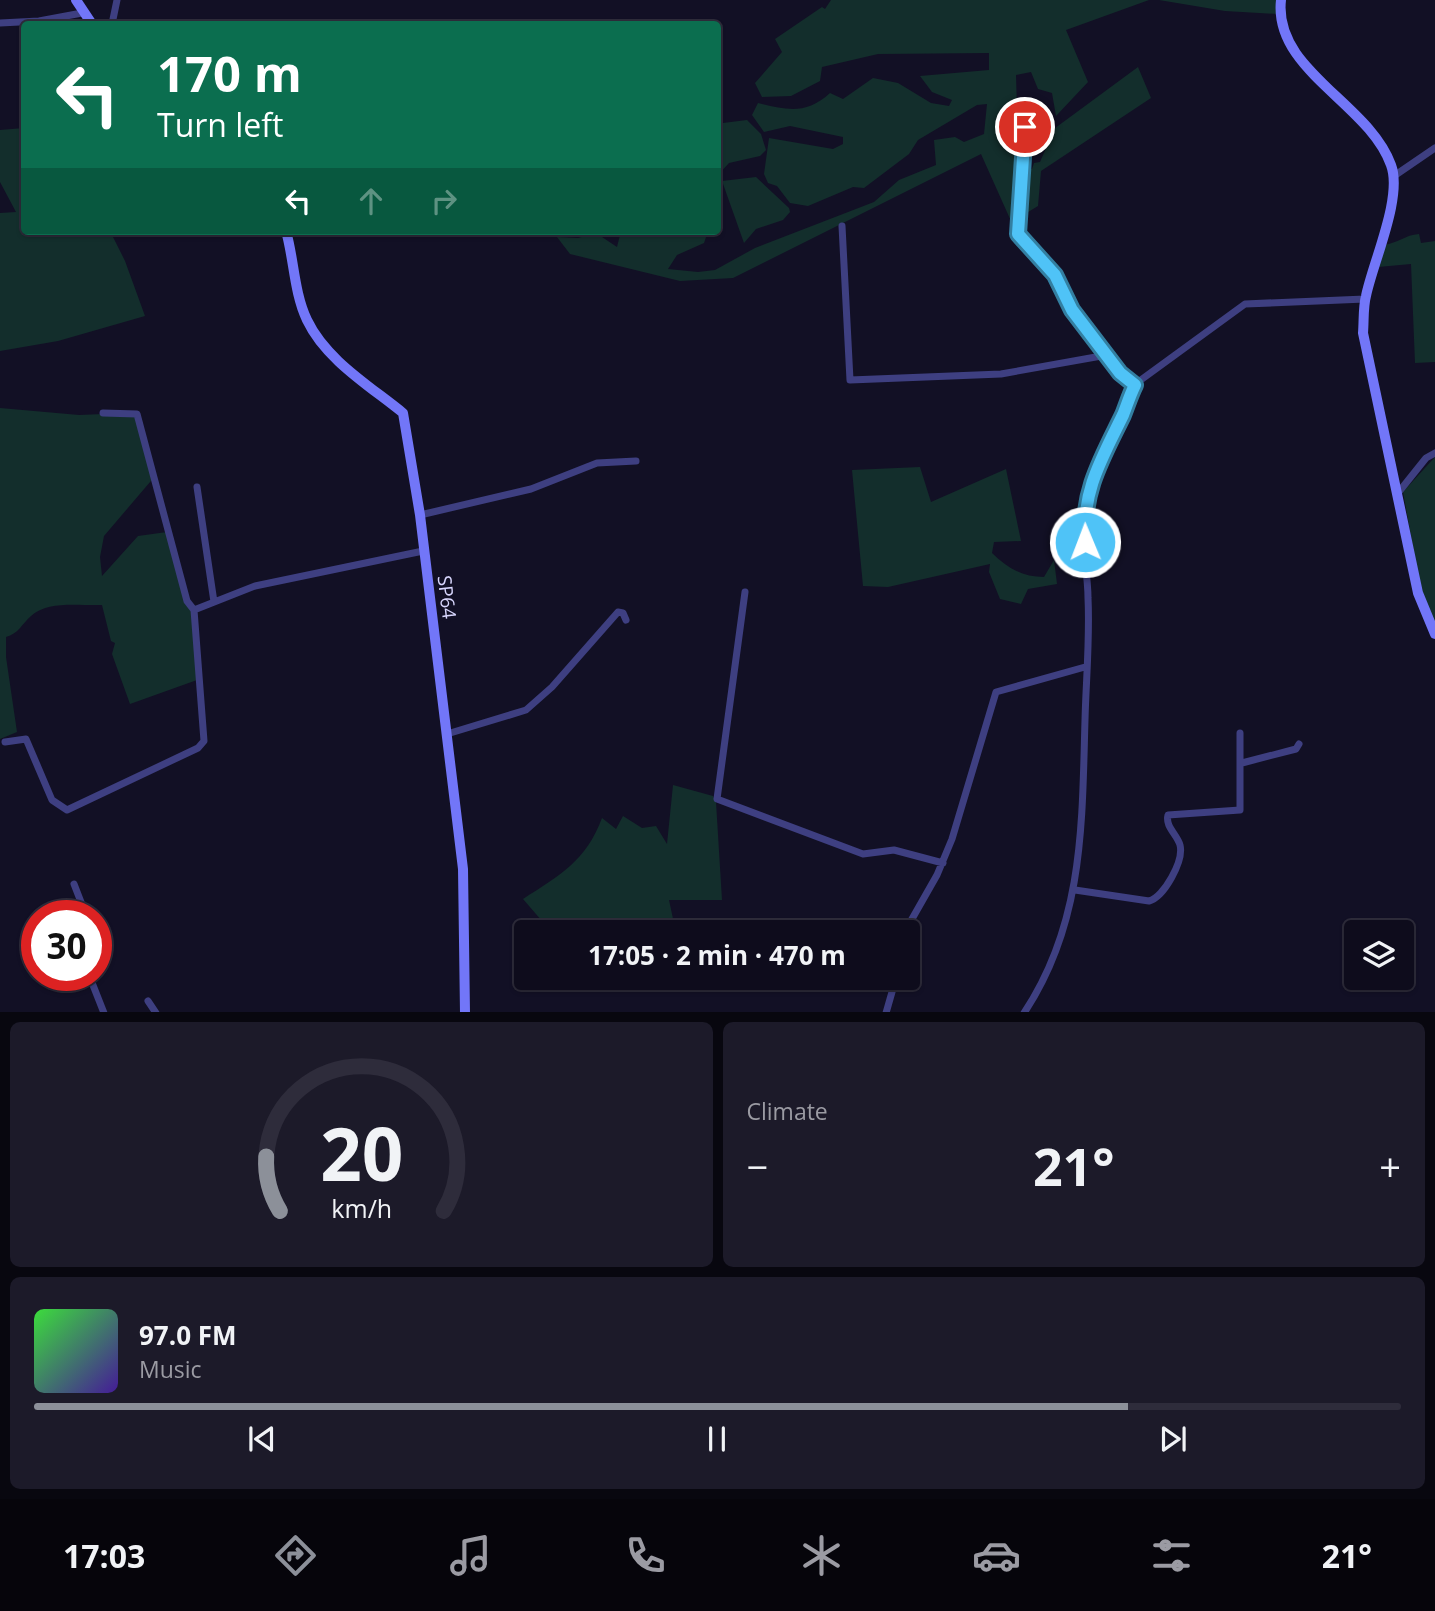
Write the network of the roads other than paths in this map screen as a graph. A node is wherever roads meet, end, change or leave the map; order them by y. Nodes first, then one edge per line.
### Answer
1 (76, 0) edge
2 (117, 0) edge
3 (1281, 0) edge
4 (82, 13) junction
5 (38, 21) edge
6 (89, 21) edge
7 (113, 21) edge
8 (21, 22) edge
9 (0, 23) edge
10 (1035, 118) dead end
11 (1435, 148) edge
12 (1394, 176) junction
13 (842, 226) dead end
14 (287, 235) edge
15 (1365, 299) junction
16 (1107, 355) junction
17 (1135, 385) junction
18 (103, 413) dead end
19 (1435, 453) edge
20 (636, 461) dead end
21 (197, 487) dead end
22 (1398, 493) junction
23 (420, 515) junction
24 (423, 551) junction
25 (745, 592) dead end
26 (214, 602) junction
27 (194, 610) junction
28 (626, 620) dead end
29 (1435, 634) edge
30 (1085, 667) junction
31 (1240, 733) dead end
32 (447, 734) junction
33 (5, 743) dead end
34 (1299, 744) dead end
35 (1242, 763) junction
36 (943, 863) junction
37 (74, 884) dead end
38 (1075, 890) junction
39 (80, 900) edge
40 (911, 920) edge
41 (893, 990) edge
42 (95, 991) edge
43 (148, 1001) dead end
44 (104, 1012) edge
45 (155, 1012) edge
46 (465, 1012) edge
47 (886, 1012) edge
48 (1025, 1012) edge

1 - 4 street
2 - 7 street
3 - 12 street
4 - 5 street
4 - 6 street
8 - 9 street
10 - 16 street
11 - 12 street
12 - 15 street
13 - 16 street
14 - 23 street, SP64 / SP64
15 - 17 street
15 - 22 street
16 - 17 street
17 - 30 street
18 - 27 street
19 - 22 street
20 - 23 street
21 - 26 street
22 - 29 street
23 - 24 street, SP64 / SP64
24 - 26 street
24 - 32 street, SP64 / SP64
25 - 36 street
26 - 27 street
27 - 33 street
28 - 32 street
30 - 36 street
30 - 38 street
31 - 35 street
32 - 46 street, SP64 / SP64
34 - 35 street
35 - 38 street
36 - 40 street
37 - 39 street
38 - 48 street
41 - 47 street
42 - 44 street
43 - 45 street

